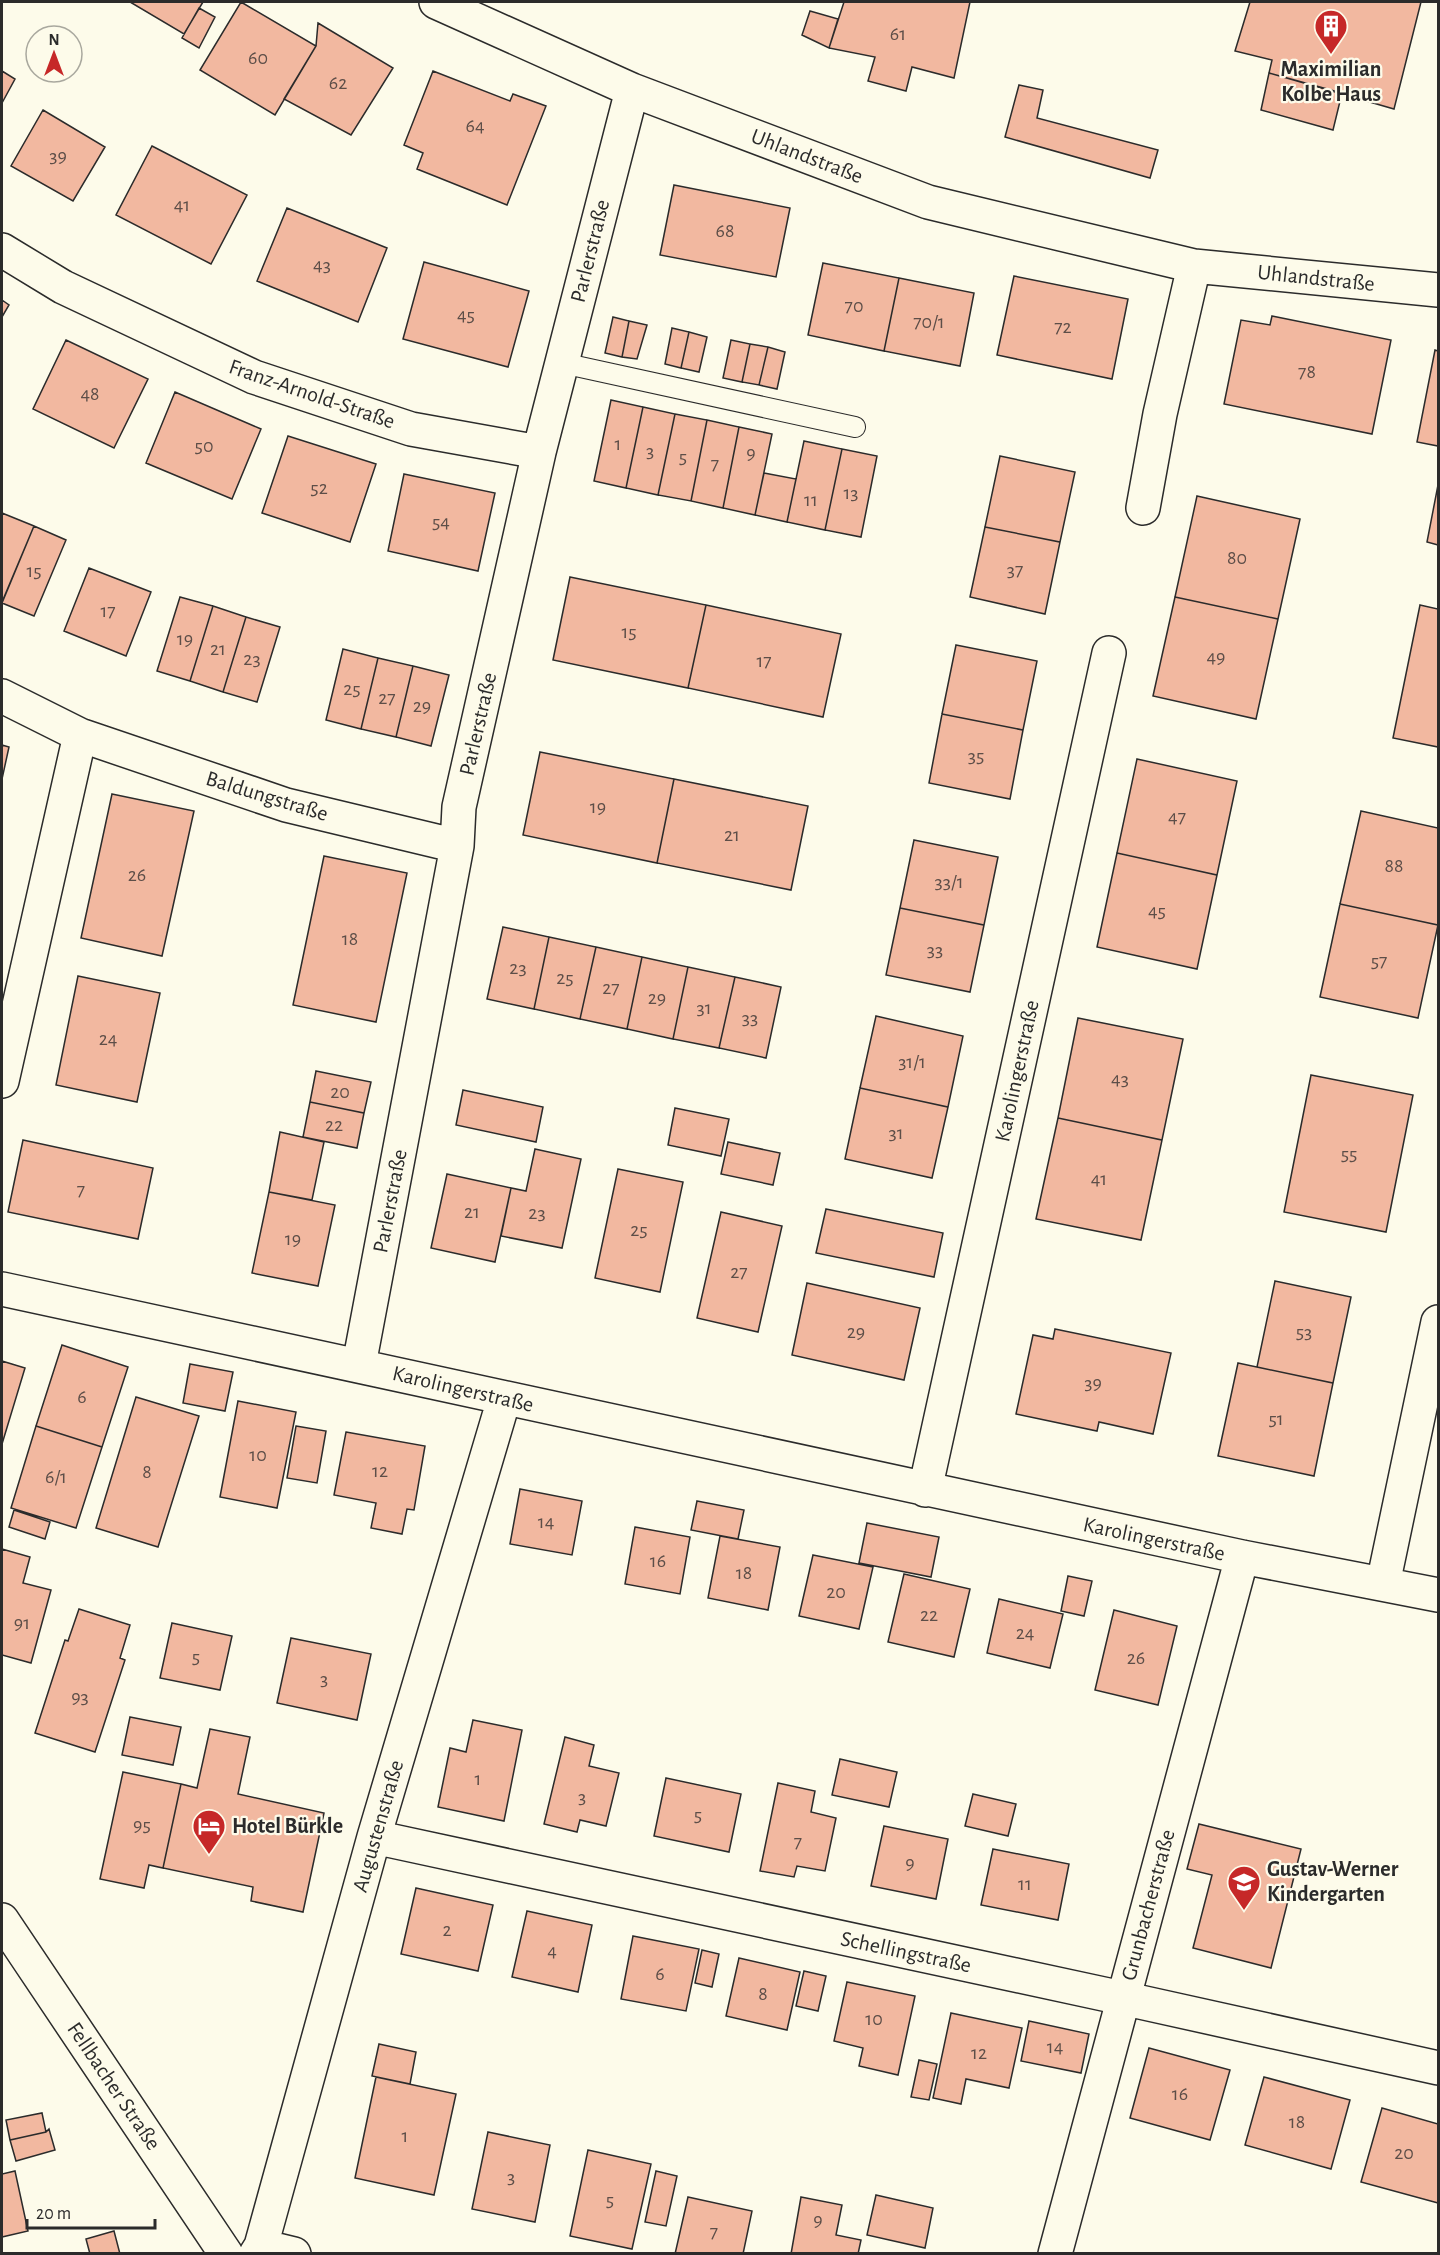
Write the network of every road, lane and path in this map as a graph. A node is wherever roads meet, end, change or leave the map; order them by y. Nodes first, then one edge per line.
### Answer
1 (436, 2) edge
2 (632, 90) junction
3 (2, 250) edge
4 (1194, 266) junction
5 (1438, 290) edge
6 (562, 363) junction
7 (855, 427) dead end
8 (539, 452) junction
9 (1143, 508) dead end
10 (1109, 653) dead end
11 (2, 696) edge
12 (80, 735) junction
13 (458, 846) junction
14 (2, 1081) edge
15 (2, 1289) edge
16 (1438, 1322) edge
17 (359, 1365) junction
18 (504, 1399) junction
19 (925, 1490) junction
20 (1242, 1557) junction
21 (1383, 1584) junction
22 (1438, 1595) edge
23 (374, 1837) junction
24 (2, 1922) edge
25 (1122, 1998) junction
26 (1438, 2068) edge
27 (259, 2250) edge
28 (226, 2253) edge
29 (294, 2253) edge
30 (1055, 2253) edge

1 - 2 street, Uhlandstraße
2 - 4 street, Uhlandstraße
2 - 6 street, Parlerstraße
3 - 8 street, Franz-Arnold-Straße
4 - 5 street, Uhlandstraße
4 - 9 street
6 - 7 lane
6 - 8 street, Parlerstraße
8 - 13 street, Parlerstraße
10 - 19 street, Karolingerstraße
11 - 12 street, Baldungstraße
12 - 13 street, Baldungstraße
12 - 14 street
13 - 17 street, Parlerstraße
15 - 17 street, Karolingerstraße
16 - 21 street
17 - 18 street, Karolingerstraße
18 - 19 street, Karolingerstraße
18 - 23 street, Augustenstraße
19 - 20 street, Karolingerstraße
20 - 21 street, Karolingerstraße
20 - 25 street, Grunbacherstraße
21 - 22 street, Karolingerstraße
23 - 25 street, Schellingstraße
23 - 27 street, Augustenstraße
24 - 28 street, Fellbacher Straße
25 - 26 street, Schellingstraße
25 - 30 street, Grunbacherstraße
27 - 29 street

